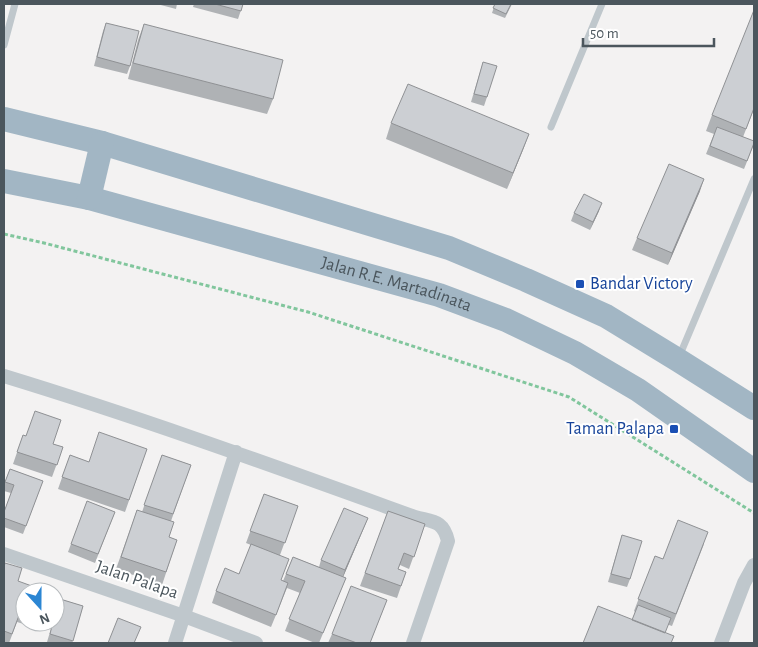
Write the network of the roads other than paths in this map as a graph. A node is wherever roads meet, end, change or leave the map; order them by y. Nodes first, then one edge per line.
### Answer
1 (15, 4) edge
2 (602, 4) edge
3 (4, 45) edge
4 (4, 119) edge
5 (551, 127) dead end
6 (102, 143) junction
7 (754, 179) edge
8 (4, 181) edge
9 (89, 198) junction
10 (678, 360) junction
11 (4, 376) edge
12 (754, 408) edge
13 (236, 452) junction
14 (754, 471) edge
15 (4, 554) edge
16 (754, 565) edge
17 (749, 587) edge
18 (184, 616) junction
19 (176, 643) edge
20 (256, 643) edge
21 (413, 643) edge
22 (721, 643) edge

1 - 3 lane
2 - 5 lane
4 - 6 highway
6 - 9 highway
6 - 10 highway
7 - 10 lane
8 - 9 highway, Jalan R.E. Martadinata
9 - 14 highway, Jalan R.E. Martadinata
10 - 12 highway
11 - 13 street
13 - 18 street
13 - 21 street
15 - 18 street, Jalan Palapa
16 - 17 street
17 - 22 street
18 - 19 street
18 - 20 street, Jalan Palapa

